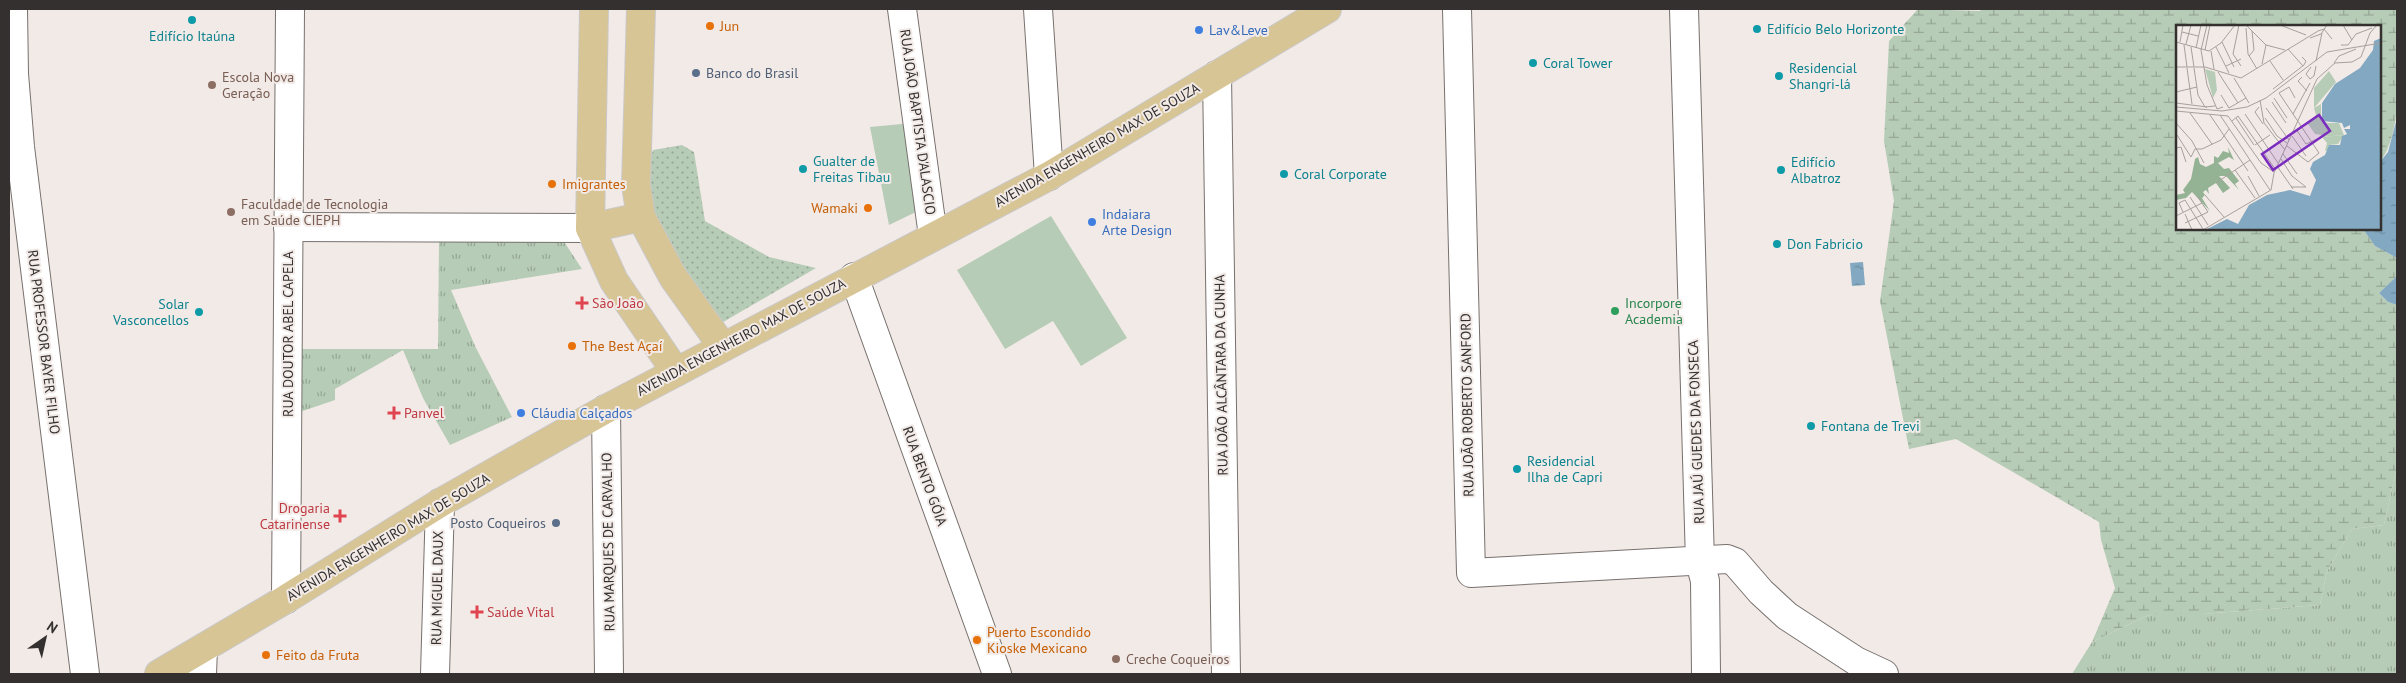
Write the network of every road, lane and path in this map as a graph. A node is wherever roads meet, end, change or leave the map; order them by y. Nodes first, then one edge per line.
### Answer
1 (13, 9) edge
2 (290, 9) edge
3 (594, 9) edge
4 (641, 9) edge
5 (902, 9) edge
6 (1038, 9) edge
7 (1327, 9) edge
8 (1457, 9) edge
9 (1684, 9) edge
10 (1217, 76) junction
11 (1049, 176) junction
12 (641, 217) junction
13 (288, 227) junction
14 (590, 228) junction
15 (933, 236) junction
16 (854, 277) junction
17 (723, 347) junction
18 (676, 372) junction
19 (606, 409) junction
20 (440, 502) junction
21 (1700, 562) junction
22 (286, 599) junction
23 (203, 662) edge
24 (85, 674) edge
25 (159, 674) edge
26 (435, 674) edge
27 (609, 674) edge
28 (997, 674) edge
29 (1226, 674) edge
30 (1706, 674) edge
31 (1884, 674) edge

1 - 24 street, RUA PROFESSOR BAYER FILHO
2 - 13 street, RUA DOUTOR ABEL CAPELA
3 - 14 main road
4 - 12 main road
5 - 15 street, RUA JOÃO BAPTISTA D'ALASCIO
6 - 11 street
7 - 10 main road, AVENIDA ENGENHEIRO MAX DE SOUZA
8 - 21 street, RUA JOÃO ROBERTO SANFORD
9 - 21 street, RUA JAÚ GUEDES DA FONSECA
10 - 11 main road, AVENIDA ENGENHEIRO MAX DE SOUZA
10 - 29 street, RUA JOÃO ALCÂNTARA DA CUNHA
11 - 15 main road, AVENIDA ENGENHEIRO MAX DE SOUZA
12 - 14 main road
12 - 17 main road
13 - 14 street
13 - 22 street, RUA DOUTOR ABEL CAPELA
14 - 18 main road
15 - 16 main road, AVENIDA ENGENHEIRO MAX DE SOUZA
16 - 17 main road, AVENIDA ENGENHEIRO MAX DE SOUZA
16 - 28 street, RUA BENTO GÓIA
17 - 18 main road, AVENIDA ENGENHEIRO MAX DE SOUZA
18 - 19 main road, AVENIDA ENGENHEIRO MAX DE SOUZA
19 - 20 main road, AVENIDA ENGENHEIRO MAX DE SOUZA
19 - 27 street, RUA MARQUES DE CARVALHO
20 - 22 main road, AVENIDA ENGENHEIRO MAX DE SOUZA
20 - 26 street, RUA MIGUEL DAUX
21 - 30 street, RUA JAÚ GUEDES DA FONSECA
21 - 31 street
22 - 23 main road, AVENIDA ENGENHEIRO MAX DE SOUZA
23 - 25 main road, AVENIDA ENGENHEIRO MAX DE SOUZA

